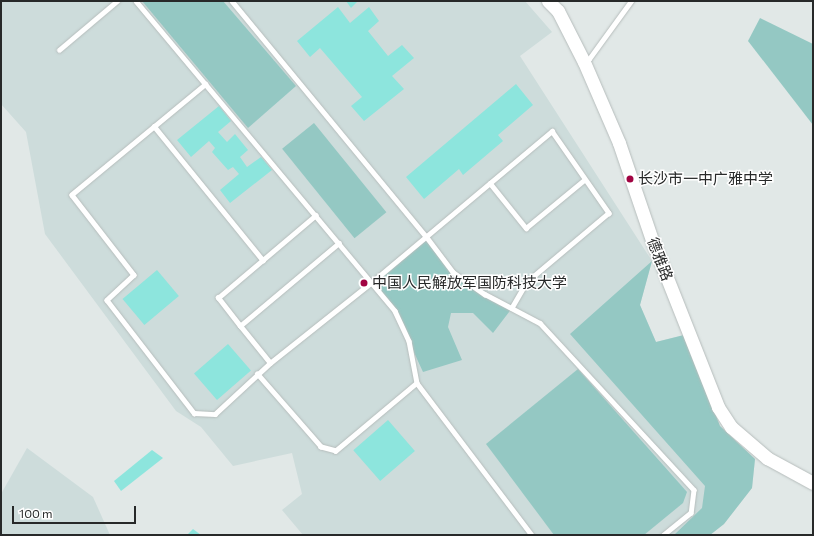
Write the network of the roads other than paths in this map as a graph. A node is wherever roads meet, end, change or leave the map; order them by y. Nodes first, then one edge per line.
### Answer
1 (117, 1) edge
2 (136, 1) edge
3 (232, 1) edge
4 (548, 1) edge
5 (555, 1) edge
6 (631, 1) edge
7 (59, 50) dead end
8 (586, 60) junction
9 (206, 84) junction
10 (154, 126) junction
11 (584, 180) junction
12 (490, 183) junction
13 (316, 215) junction
14 (426, 236) junction
15 (339, 243) junction
16 (263, 260) junction
17 (372, 282) junction
18 (512, 308) junction
19 (240, 326) junction
20 (270, 363) junction
21 (257, 374) junction
22 (417, 383) junction
23 (813, 473) edge
24 (813, 483) edge
25 (532, 535) edge
26 (664, 535) edge

1 - 7 lane
2 - 9 lane
3 - 14 lane
4 - 8 street, 德雅路
5 - 8 street, 德雅路
6 - 8 lane
8 - 23 street, 德雅路
8 - 24 street, 德雅路
9 - 10 lane
9 - 13 lane
10 - 16 lane
10 - 21 lane
11 - 12 lane
11 - 12 lane
11 - 18 lane
12 - 14 lane
13 - 15 lane
13 - 16 lane
14 - 17 lane
14 - 18 lane
15 - 17 lane
15 - 19 lane
16 - 19 lane
17 - 20 lane
17 - 22 lane
18 - 26 lane
19 - 20 lane
20 - 21 lane
21 - 22 lane
22 - 25 lane

